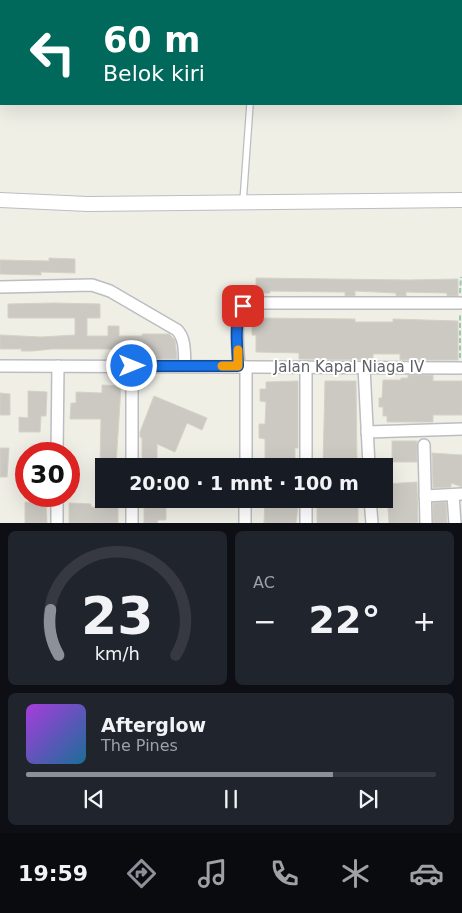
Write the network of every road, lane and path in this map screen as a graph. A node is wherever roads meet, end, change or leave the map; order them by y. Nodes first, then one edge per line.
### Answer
1 (250, 105) edge
2 (0, 200) edge
3 (462, 200) edge
4 (243, 202) junction
5 (461, 277) dead end
6 (0, 287) edge
7 (460, 303) junction
8 (0, 366) edge
9 (58, 366) junction
10 (132, 366) junction
11 (185, 366) junction
12 (242, 366) junction
13 (306, 367) junction
14 (364, 367) junction
15 (460, 368) joint
16 (462, 430) edge
17 (367, 432) junction
18 (58, 442) edge
19 (424, 446) dead end
20 (132, 458) edge
21 (246, 458) edge
22 (306, 458) edge
23 (369, 458) edge
24 (458, 494) edge
25 (425, 496) junction
26 (57, 507) edge
27 (132, 508) edge
28 (246, 508) edge
29 (306, 508) edge
30 (371, 508) edge
31 (57, 523) edge
32 (132, 523) edge
33 (245, 523) edge
34 (306, 523) edge
35 (372, 523) edge
36 (426, 523) edge
37 (455, 523) edge

1 - 4 lane
2 - 4 street
3 - 4 street
5 - 7 path
6 - 11 street
7 - 12 street
7 - 15 path
8 - 9 street, Jalan Kapal Niaga IV
9 - 10 street, Jalan Kapal Niaga IV
9 - 18 street
10 - 11 street, Jalan Kapal Niaga IV
10 - 20 street
11 - 12 street, Jalan Kapal Niaga IV
12 - 13 street, Jalan Kapal Niaga IV
12 - 21 street
13 - 14 street, Jalan Kapal Niaga IV
13 - 22 street
14 - 15 street, Jalan Kapal Niaga IV
14 - 17 street
16 - 17 street
17 - 23 street
19 - 25 street
24 - 25 street
24 - 37 street
25 - 36 street
26 - 31 street
27 - 32 street
28 - 33 street
29 - 34 street
30 - 35 street

